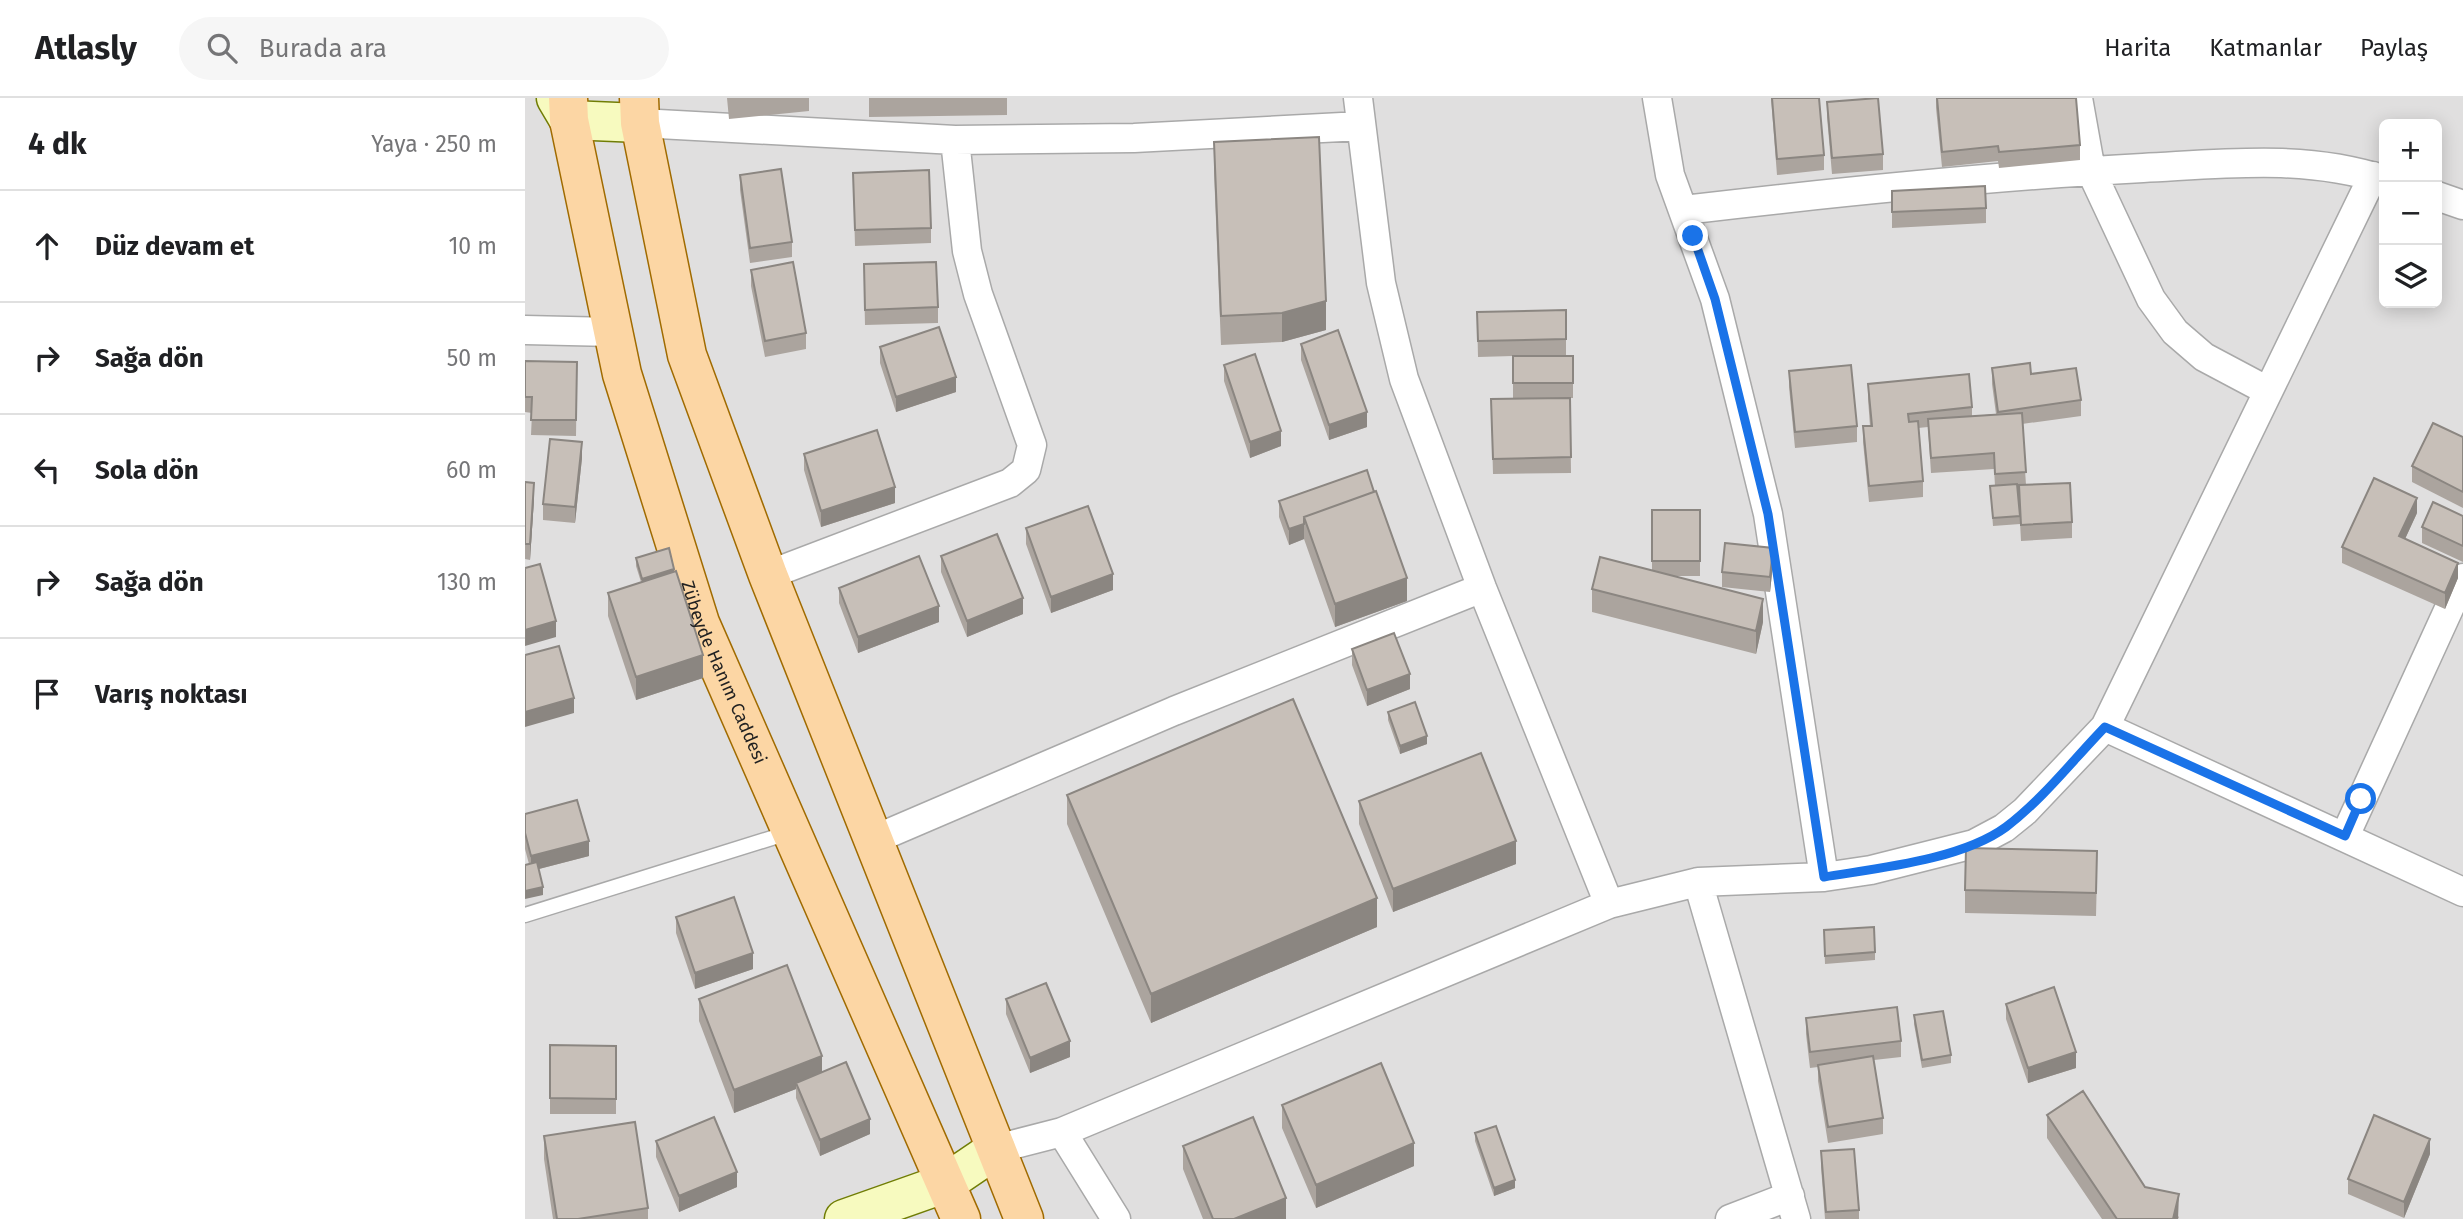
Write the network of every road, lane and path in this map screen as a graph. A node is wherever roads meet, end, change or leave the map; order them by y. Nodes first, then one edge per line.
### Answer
1 (1357, 98) edge
2 (1657, 98) edge
3 (2078, 98) edge
4 (564, 105) edge
5 (640, 111) edge
6 (1361, 126) junction
7 (955, 140) junction
8 (2091, 171) junction
9 (2379, 178) edge
10 (2442, 198) edge
11 (2463, 205) edge
12 (1684, 210) junction
13 (525, 330) edge
14 (613, 332) junction
15 (2268, 391) junction
16 (768, 575) junction
17 (2463, 578) edge
18 (1482, 589) junction
19 (2105, 727) junction
20 (792, 832) junction
21 (2345, 836) junction
22 (873, 840) junction
23 (1824, 877) junction
24 (1698, 882) junction
25 (2463, 892) edge
26 (1609, 904) junction
27 (525, 915) edge
28 (1062, 1132) junction
29 (996, 1149) junction
30 (946, 1183) junction
31 (1793, 1207) edge
32 (844, 1219) edge
33 (961, 1219) edge
34 (1024, 1219) edge
35 (1116, 1219) edge
36 (1730, 1219) edge

1 - 6 street
2 - 12 street
3 - 8 street
4 - 5 street
4 - 14 main road, Zübeyde Hanım Caddesi
5 - 7 street
5 - 16 main road
6 - 7 street
6 - 18 street
7 - 16 street
8 - 9 street
8 - 12 street
8 - 15 street
9 - 15 street
10 - 11 street
12 - 23 street
13 - 14 street
14 - 20 main road, Zübeyde Hanım Caddesi
15 - 19 street
16 - 22 main road
17 - 21 street
18 - 22 street
18 - 26 street
19 - 21 street
19 - 23 street
20 - 27 lane
20 - 30 main road, Zübeyde Hanım Caddesi
21 - 25 street
22 - 29 main road
23 - 24 street
24 - 26 street
24 - 31 street
26 - 28 street
28 - 29 street
28 - 35 street
29 - 30 street
29 - 34 main road
30 - 32 street
30 - 33 main road, Zübeyde Hanım Caddesi
31 - 36 street

